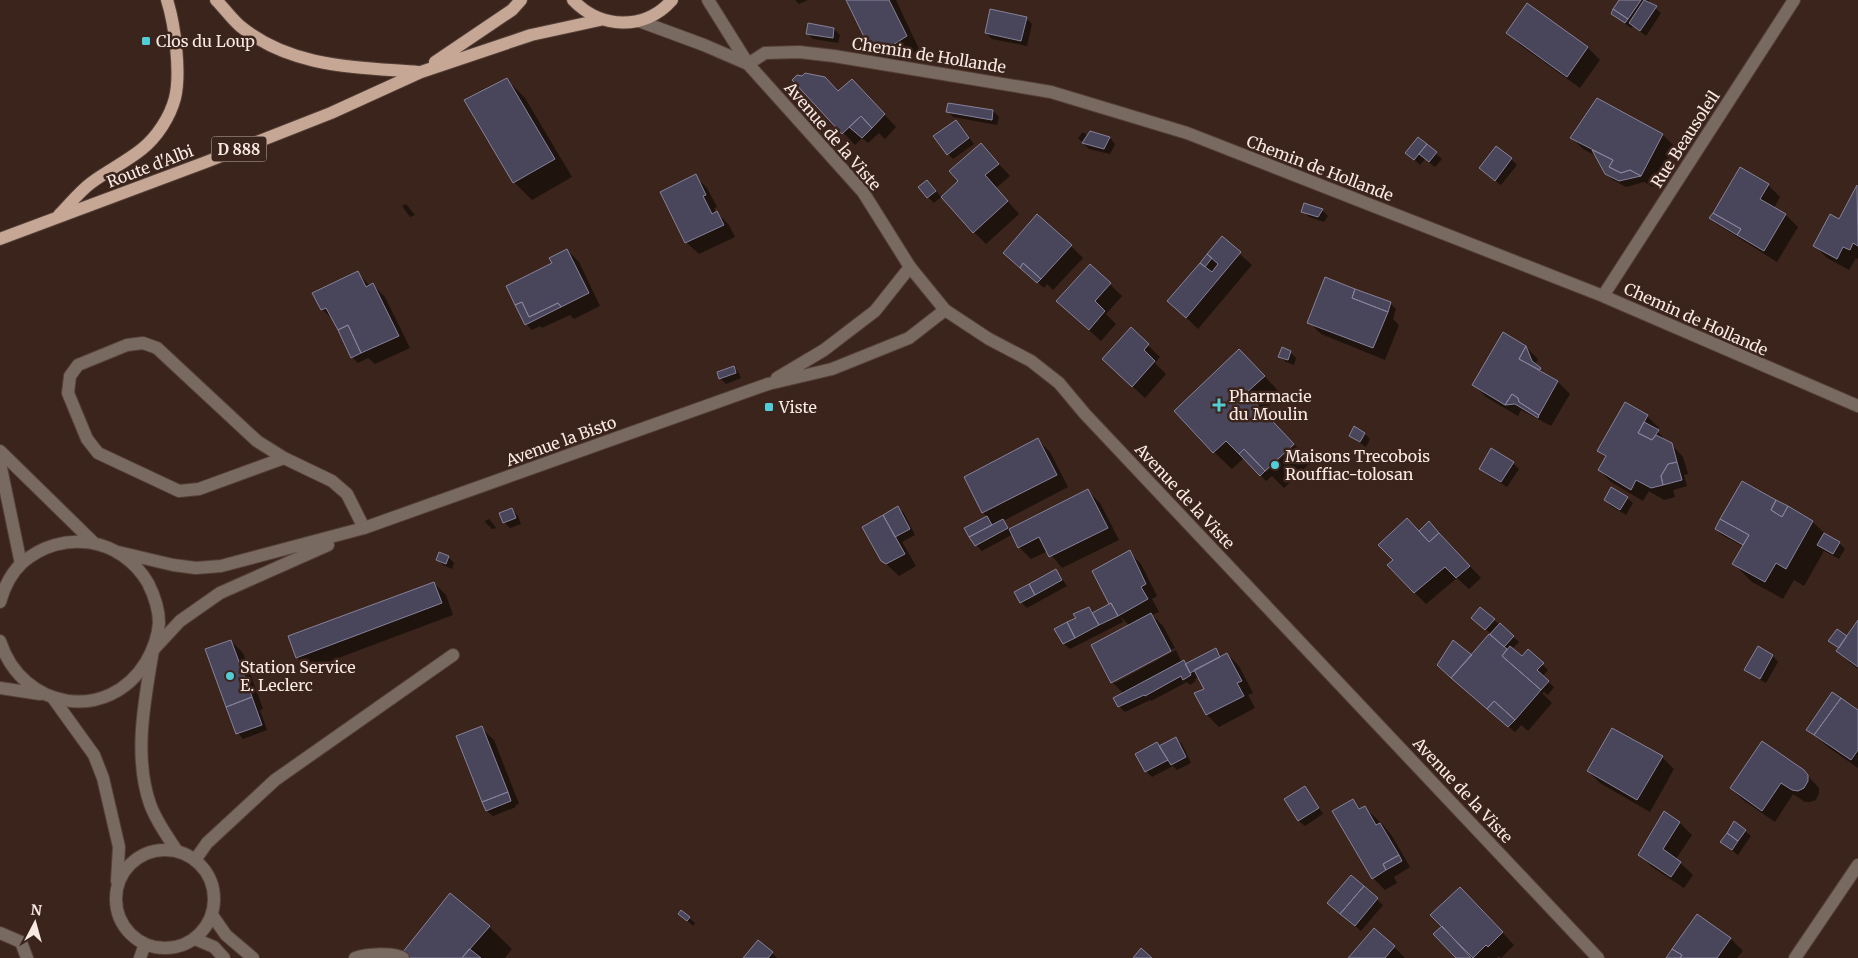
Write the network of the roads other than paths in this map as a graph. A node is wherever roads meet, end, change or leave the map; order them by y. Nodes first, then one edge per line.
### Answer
1 (167, 0) edge
2 (216, 0) edge
3 (521, 0) edge
4 (573, 0) edge
5 (672, 0) edge
6 (708, 0) edge
7 (1794, 0) edge
8 (600, 20) junction
9 (639, 22) junction
10 (748, 64) junction
11 (421, 72) junction
12 (55, 219) junction
13 (0, 239) edge
14 (910, 267) junction
15 (1603, 296) junction
16 (945, 310) junction
17 (768, 384) junction
18 (1858, 406) edge
19 (0, 452) edge
20 (284, 458) junction
21 (0, 463) edge
22 (364, 528) junction
23 (94, 543) junction
24 (118, 552) junction
25 (21, 564) junction
26 (0, 602) edge
27 (0, 641) edge
28 (153, 650) junction
29 (453, 655) dead end
30 (0, 688) edge
31 (49, 697) junction
32 (177, 851) junction
33 (195, 860) junction
34 (1858, 865) edge
35 (117, 887) junction
36 (212, 915) junction
37 (0, 933) edge
38 (195, 939) junction
39 (145, 944) junction
40 (27, 958) edge
41 (140, 958) edge
42 (224, 958) edge
43 (253, 958) edge
44 (355, 958) edge
45 (403, 958) edge
46 (1598, 958) edge
47 (1795, 958) edge

1 - 12 main road
2 - 11 main road
3 - 11 main road, Route d'Albi / D 888
4 - 8 main road
5 - 9 main road
6 - 10 street, Avenue de la Viste
7 - 15 street, Rue Beausoleil
8 - 9 main road
8 - 11 main road, Route d'Albi / D 888
9 - 10 street, Avenue de la Viste
10 - 14 street, Avenue de la Viste
10 - 15 street, Chemin de Hollande
11 - 12 main road, Route d'Albi / D 888
12 - 13 main road, Route d'Albi / D 888
14 - 16 street, Avenue de la Viste
14 - 17 street
15 - 18 street, Chemin de Hollande
16 - 17 street
16 - 46 street, Avenue de la Viste
17 - 22 street, Avenue la Bisto
19 - 23 street
20 - 20 street
20 - 22 street
21 - 25 street
22 - 24 street, Avenue la Bisto
22 - 28 street, Avenue la Bisto
23 - 24 street
23 - 25 street
24 - 28 street
25 - 26 street
27 - 31 street
28 - 31 street
28 - 32 street
29 - 33 street
30 - 31 street
31 - 35 street
32 - 33 street
32 - 35 street
33 - 36 street
34 - 47 street
35 - 39 street
36 - 38 street
36 - 43 street
37 - 40 street
38 - 39 street
38 - 42 street
39 - 41 street
44 - 45 street

